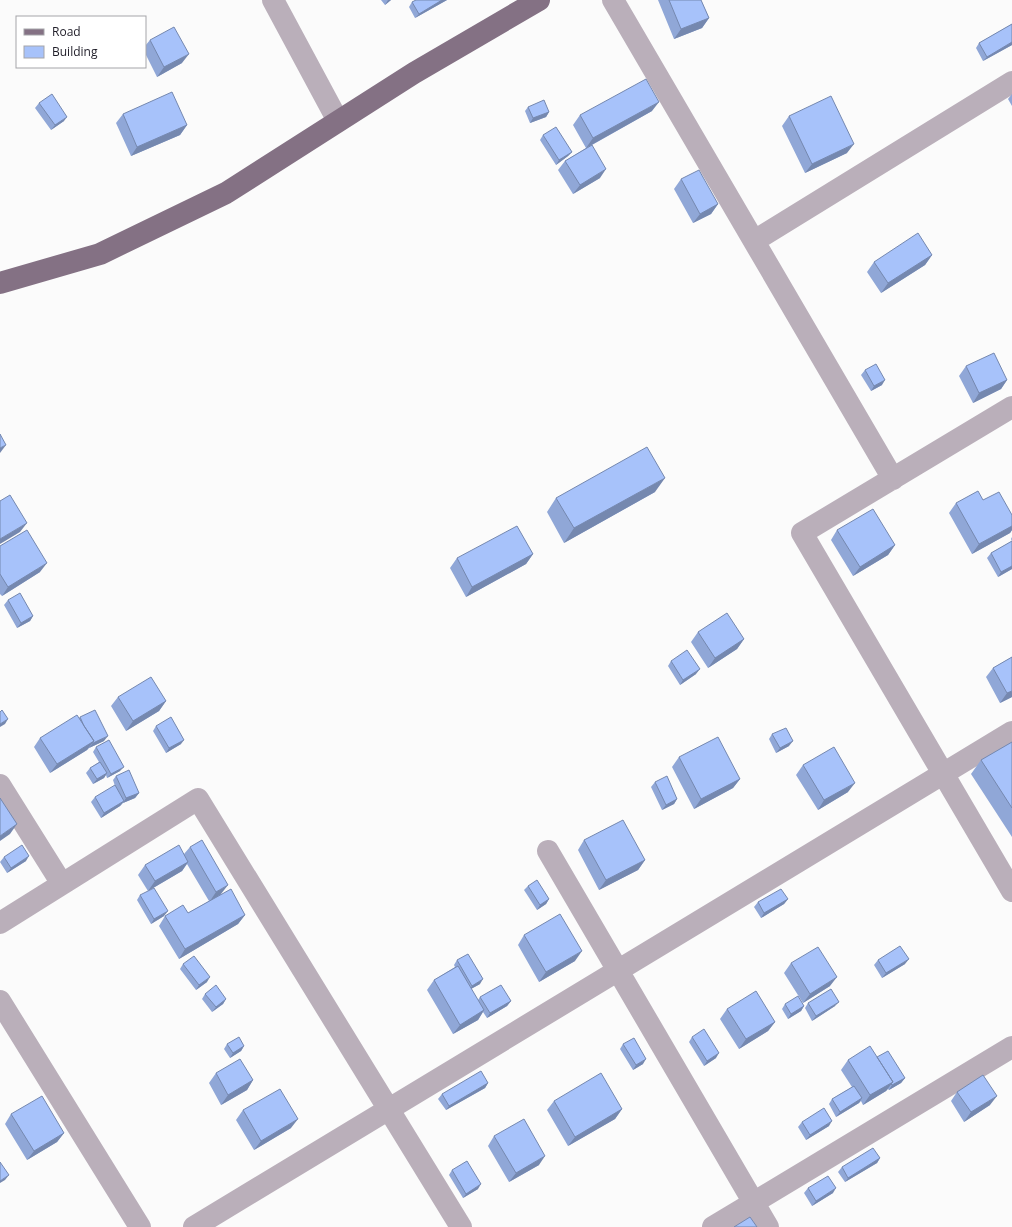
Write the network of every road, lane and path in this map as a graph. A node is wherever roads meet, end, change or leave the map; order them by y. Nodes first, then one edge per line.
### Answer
1 (273, 0) edge
2 (539, 0) edge
3 (613, 0) edge
4 (1012, 82) edge
5 (338, 121) junction
6 (754, 242) junction
7 (0, 284) edge
8 (1012, 407) edge
9 (893, 479) junction
10 (1012, 732) edge
11 (943, 774) junction
12 (0, 785) edge
13 (548, 851) dead end
14 (62, 884) junction
15 (1012, 891) edge
16 (0, 923) edge
17 (618, 970) junction
18 (0, 1001) edge
19 (1012, 1048) edge
20 (389, 1109) junction
21 (754, 1203) junction
22 (140, 1227) edge
23 (194, 1227) edge
24 (461, 1227) edge
25 (713, 1227) edge
26 (768, 1227) edge

1 - 5 street
2 - 5 main road
3 - 6 street
4 - 6 street
5 - 7 main road
6 - 9 street
8 - 9 street
9 - 11 street
10 - 11 street
11 - 15 street
11 - 17 street
12 - 14 street
13 - 17 street
14 - 16 street
14 - 20 street
17 - 20 street
17 - 21 street
18 - 22 street
19 - 21 street
20 - 23 street
20 - 24 street
21 - 25 street
21 - 26 street

